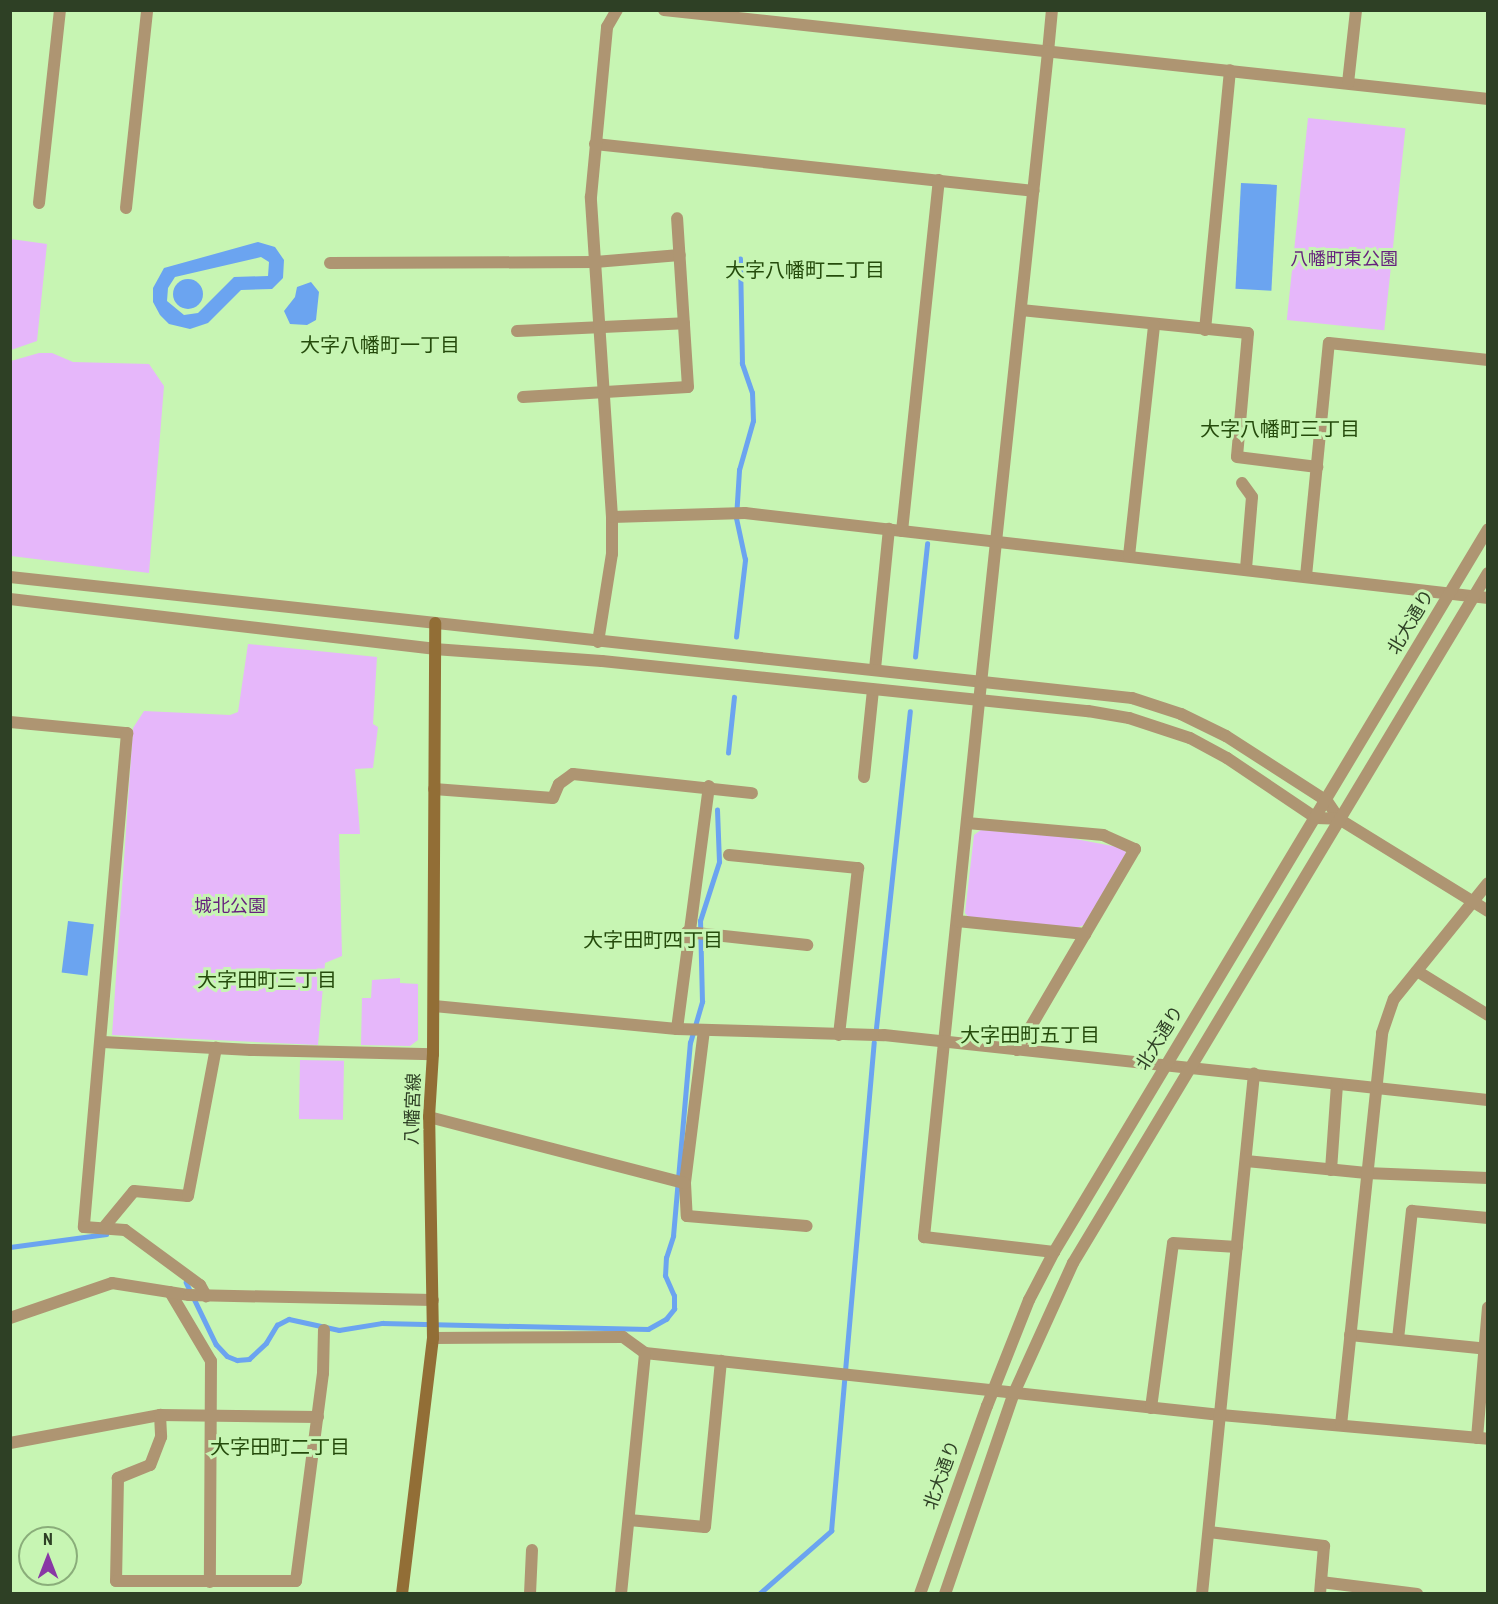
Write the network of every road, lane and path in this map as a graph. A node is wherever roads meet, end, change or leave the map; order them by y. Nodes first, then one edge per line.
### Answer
1 (60, 10) edge
2 (147, 10) edge
3 (617, 10) edge
4 (664, 10) edge
5 (1052, 10) edge
6 (1356, 10) edge
7 (1048, 52) junction
8 (1230, 70) junction
9 (1348, 83) junction
10 (1488, 99) edge
11 (595, 144) junction
12 (939, 180) junction
13 (1033, 191) junction
14 (39, 203) dead end
15 (126, 208) dead end
16 (677, 218) dead end
17 (680, 255) junction
18 (330, 262) dead end
19 (595, 262) junction
20 (1020, 310) junction
21 (684, 322) junction
22 (1154, 325) junction
23 (599, 327) junction
24 (1205, 330) junction
25 (517, 331) dead end
26 (1488, 360) edge
27 (603, 392) junction
28 (523, 397) dead end
29 (1317, 467) junction
30 (1242, 483) dead end
31 (612, 517) junction
32 (1488, 529) edge
33 (895, 530) junction
34 (996, 542) junction
35 (1129, 556) junction
36 (1246, 569) junction
37 (1488, 573) edge
38 (1306, 576) junction
39 (10, 577) edge
40 (1448, 594) junction
41 (1473, 597) junction
42 (1488, 598) edge
43 (10, 599) edge
44 (435, 623) junction
45 (598, 642) junction
46 (434, 648) junction
47 (875, 669) junction
48 (981, 680) junction
49 (873, 690) junction
50 (979, 702) junction
51 (10, 722) edge
52 (864, 777) dead end
53 (709, 786) junction
54 (434, 789) junction
55 (752, 793) dead end
56 (1327, 801) junction
57 (1316, 818) junction
58 (1339, 819) junction
59 (967, 823) junction
60 (729, 855) dead end
61 (1488, 883) edge
62 (1472, 902) junction
63 (1488, 911) edge
64 (957, 921) junction
65 (687, 932) junction
66 (1085, 934) junction
67 (807, 945) dead end
68 (1417, 971) junction
69 (434, 1006) junction
70 (1488, 1015) edge
71 (692, 1030) junction
72 (839, 1035) junction
73 (103, 1042) junction
74 (944, 1042) junction
75 (216, 1048) junction
76 (1017, 1050) junction
77 (433, 1054) junction
78 (1165, 1066) junction
79 (1190, 1067) junction
80 (1254, 1074) junction
81 (1337, 1084) junction
82 (1375, 1089) junction
83 (1488, 1100) edge
84 (429, 1117) junction
85 (1246, 1161) junction
86 (1331, 1170) junction
87 (1366, 1173) junction
88 (1488, 1178) edge
89 (679, 1183) junction
90 (1488, 1218) edge
91 (105, 1226) junction
92 (807, 1226) dead end
93 (1237, 1247) junction
94 (1054, 1252) junction
95 (170, 1292) junction
96 (198, 1296) junction
97 (433, 1300) junction
98 (1488, 1307) edge
99 (10, 1318) edge
100 (324, 1330) dead end
101 (433, 1330) junction
102 (1350, 1335) junction
103 (1398, 1339) junction
104 (1485, 1348) edge
105 (645, 1353) junction
106 (721, 1361) junction
107 (993, 1390) junction
108 (1014, 1394) junction
109 (1151, 1408) junction
110 (160, 1415) junction
111 (1221, 1415) junction
112 (211, 1416) junction
113 (318, 1417) junction
114 (1341, 1425) junction
115 (1482, 1438) edge
116 (11, 1440) edge
117 (629, 1520) junction
118 (1209, 1532) junction
119 (532, 1550) dead end
120 (210, 1582) junction
121 (1321, 1588) edge
122 (402, 1593) edge
123 (530, 1593) edge
124 (621, 1593) edge
125 (920, 1593) edge
126 (945, 1593) edge
127 (1202, 1593) edge
128 (1417, 1593) edge

1 - 14 street
2 - 15 street
3 - 11 street
4 - 7 street
5 - 7 street
6 - 9 street
7 - 8 street
7 - 13 street
8 - 9 street
8 - 24 street
9 - 10 street
11 - 12 street
11 - 19 street
12 - 13 street
12 - 33 street
13 - 20 street
16 - 17 street
17 - 19 street
17 - 21 street
18 - 19 street
19 - 23 street
20 - 22 street
20 - 34 street
21 - 23 street
21 - 27 street
22 - 24 street
22 - 35 street
23 - 25 street
23 - 27 street
24 - 29 street
26 - 29 street
27 - 28 street
27 - 31 street
29 - 38 street
30 - 36 street
31 - 33 street
31 - 45 street
32 - 40 street, 北大通り
33 - 34 street
33 - 47 street
34 - 35 street
34 - 48 street
35 - 36 street
36 - 38 street
37 - 41 street
38 - 40 street
39 - 44 street
40 - 41 street
40 - 56 street, 北大通り
41 - 42 street
41 - 58 street
43 - 46 street
44 - 45 street
44 - 46 main road, 八幡宮線
45 - 47 street
46 - 49 street
46 - 54 main road, 八幡宮線
47 - 48 street
48 - 50 street
48 - 56 street
49 - 50 street
49 - 52 street
50 - 57 street
50 - 59 street
51 - 73 street
53 - 54 street
53 - 55 street
53 - 65 street
54 - 69 main road, 八幡宮線
56 - 57 street, 北大通り
56 - 58 street
57 - 58 street
57 - 78 street, 北大通り
58 - 62 street
58 - 79 street
59 - 64 street
59 - 66 street
60 - 72 street
61 - 62 street
62 - 63 street
62 - 68 street
64 - 66 street
64 - 74 street
65 - 67 street
65 - 71 street
66 - 76 street
68 - 70 street
68 - 82 street
69 - 71 street
69 - 77 main road, 八幡宮線
71 - 72 street
71 - 89 street
72 - 74 street
73 - 75 street
73 - 91 street
74 - 76 street
74 - 94 street
75 - 77 street
75 - 91 street
76 - 78 street
77 - 84 main road, 八幡宮線
78 - 79 street
78 - 94 street, 北大通り
79 - 80 street
79 - 108 street
80 - 81 street
80 - 85 street
81 - 82 street
81 - 86 street
82 - 83 street
82 - 87 street
84 - 89 street
84 - 97 main road, 八幡宮線
85 - 86 street
85 - 93 street
86 - 87 street
87 - 88 street
87 - 102 street
89 - 92 street
90 - 103 street
91 - 96 street
93 - 109 street
93 - 111 street
94 - 107 street, 北大通り
95 - 96 street
95 - 99 street
95 - 112 street
96 - 97 street
97 - 101 main road, 八幡宮線
98 - 104 street
100 - 113 street
101 - 105 street
101 - 122 main road, 八幡宮線
102 - 103 street
102 - 114 street
103 - 104 street
104 - 115 street
105 - 106 street
105 - 117 street
106 - 107 street
106 - 117 street
107 - 108 street
107 - 125 street, 北大通り
108 - 109 street
108 - 126 street
109 - 111 street
110 - 112 street
110 - 116 street
110 - 120 street
111 - 114 street
111 - 118 street
112 - 113 street
112 - 120 street
113 - 120 street
114 - 115 street
117 - 124 street
118 - 121 street
118 - 127 street
119 - 123 street
121 - 128 street

